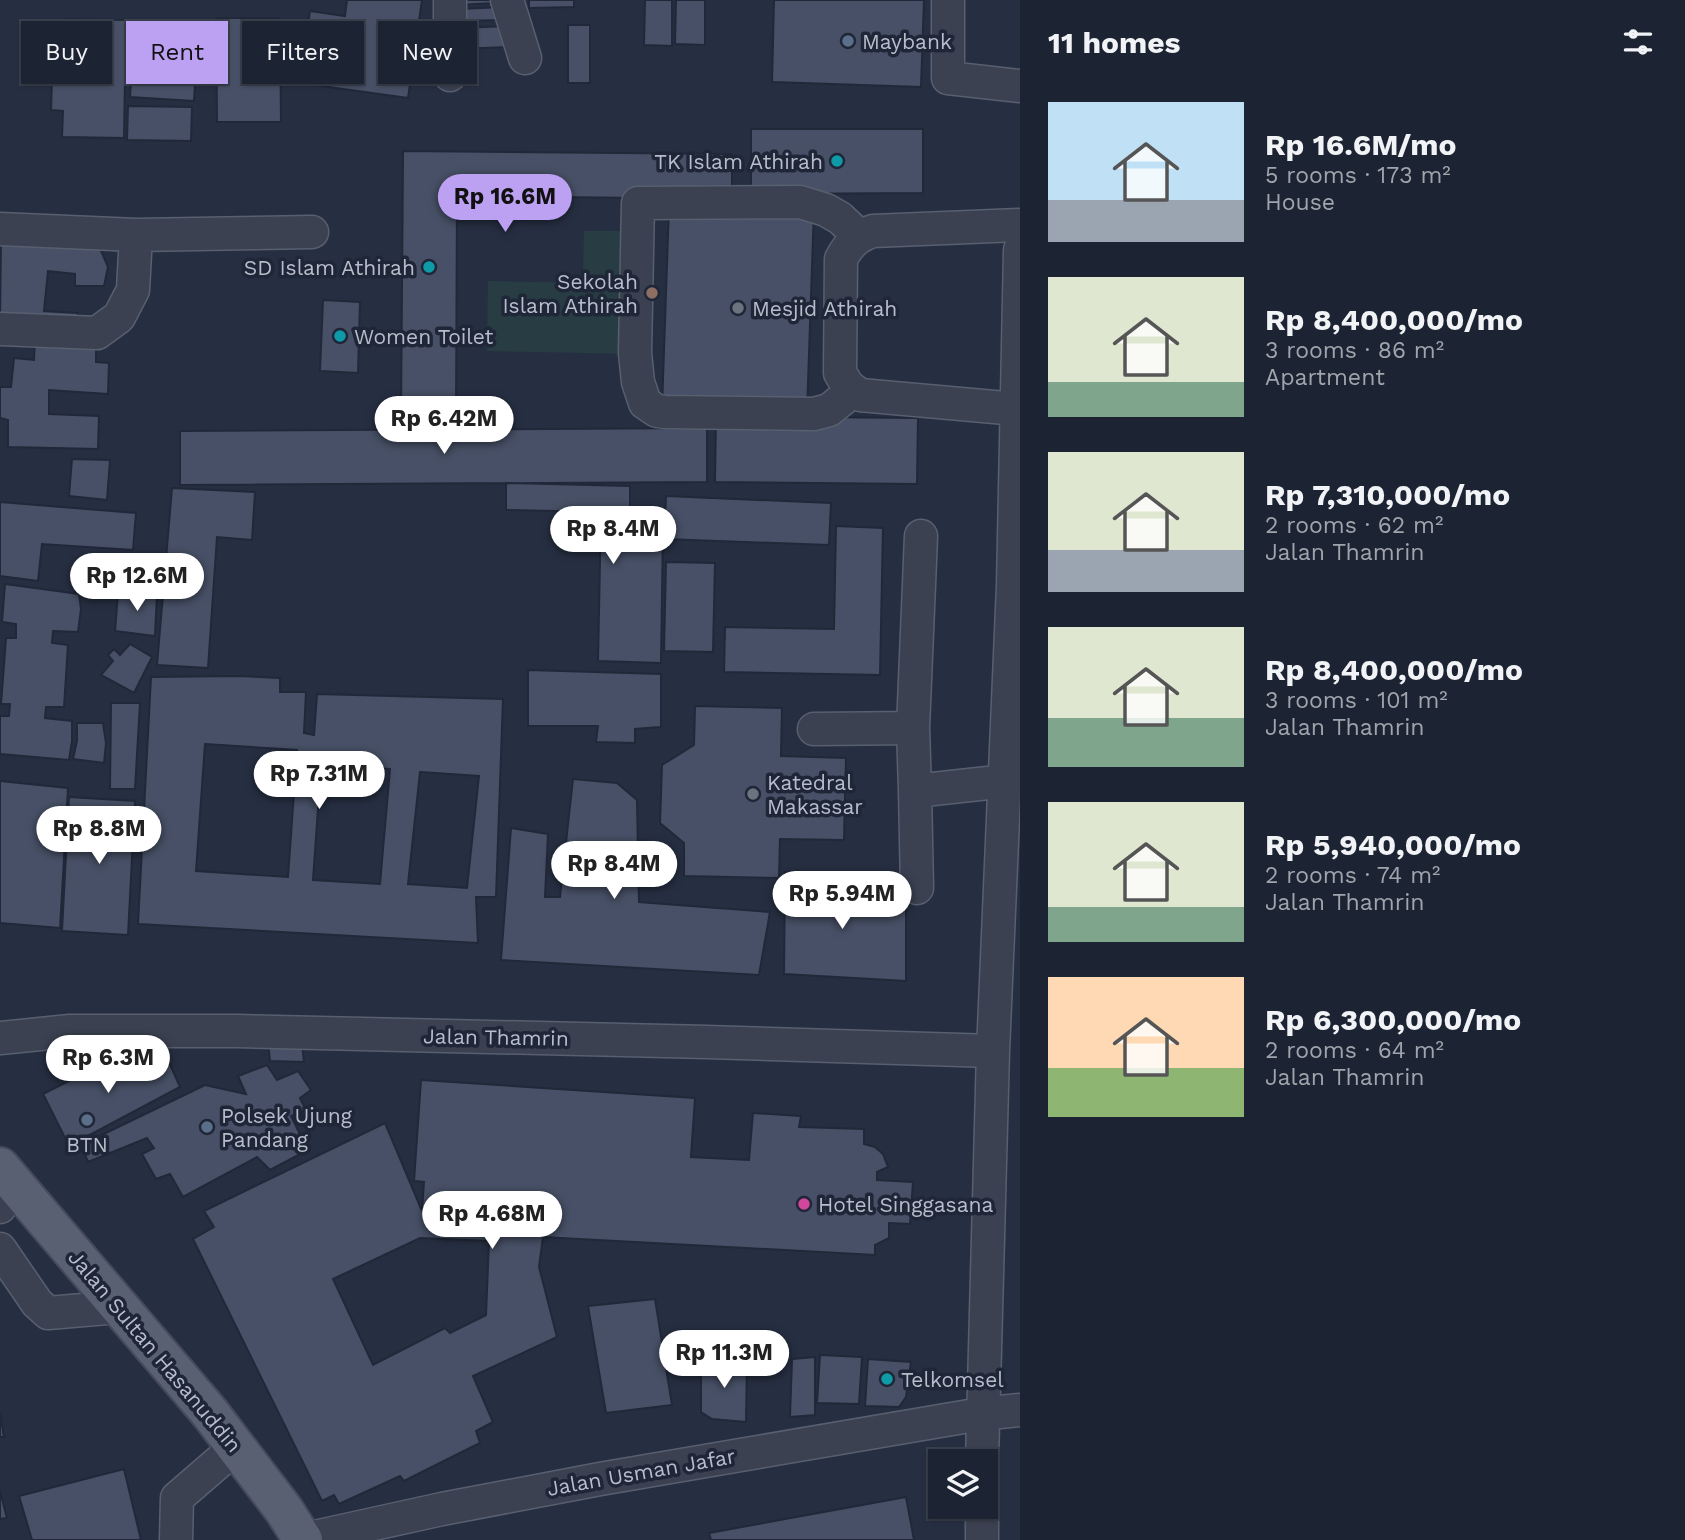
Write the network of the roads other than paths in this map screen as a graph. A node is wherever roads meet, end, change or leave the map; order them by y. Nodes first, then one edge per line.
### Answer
1 (450, 0) edge
2 (507, 0) edge
3 (948, 0) edge
4 (450, 21) edge
5 (525, 58) dead end
6 (1020, 86) edge
7 (1020, 225) edge
8 (0, 229) edge
9 (312, 232) dead end
10 (136, 235) junction
11 (859, 236) junction
12 (1020, 250) edge
13 (0, 329) edge
14 (853, 391) junction
15 (1017, 409) junction
16 (921, 536) dead end
17 (914, 728) junction
18 (814, 729) dead end
19 (915, 791) junction
20 (1010, 799) edge
21 (917, 888) dead end
22 (0, 1038) edge
23 (993, 1051) junction
24 (4, 1185) edge
25 (0, 1249) edge
26 (119, 1307) junction
27 (1020, 1410) edge
28 (981, 1414) junction
29 (236, 1447) junction
30 (982, 1449) edge
31 (982, 1519) edge
32 (176, 1540) edge
33 (302, 1540) edge
34 (982, 1540) edge

1 - 4 street
2 - 5 street
3 - 6 street
7 - 11 street
8 - 10 street
9 - 10 street
10 - 13 street
11 - 14 street
11 - 14 street
12 - 15 street
14 - 15 street
15 - 20 street
16 - 17 street
17 - 18 street
17 - 19 street
19 - 20 street
19 - 21 street
20 - 23 street
22 - 23 street, Jalan Thamrin
23 - 28 street
24 - 26 main road, Jalan Sultan Hasanuddin
25 - 26 street
26 - 29 main road, Jalan Sultan Hasanuddin
27 - 28 street, Jalan Usman Jafar
28 - 30 street
28 - 33 street, Jalan Usman Jafar
29 - 32 street
29 - 33 main road, Jalan Sultan Hasanuddin
31 - 34 street

